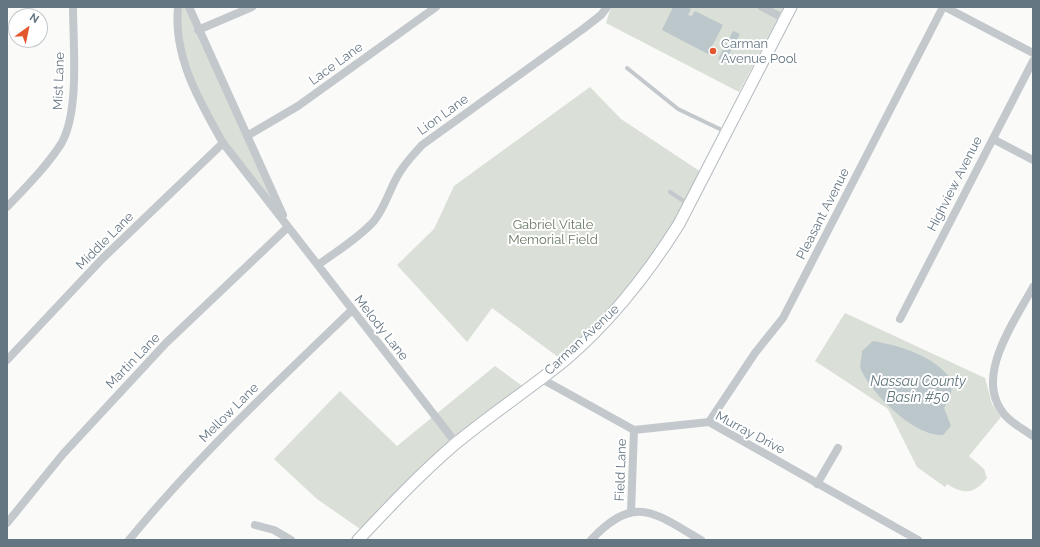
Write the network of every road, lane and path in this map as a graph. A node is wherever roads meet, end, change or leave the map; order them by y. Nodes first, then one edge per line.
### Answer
1 (73, 7) edge
2 (178, 7) edge
3 (189, 7) edge
4 (252, 7) edge
5 (436, 7) edge
6 (607, 7) edge
7 (762, 7) edge
8 (791, 7) edge
9 (944, 7) edge
10 (785, 19) junction
11 (198, 30) junction
12 (1033, 53) edge
13 (1033, 61) edge
14 (627, 68) dead end
15 (727, 132) junction
16 (247, 136) junction
17 (993, 139) junction
18 (223, 143) junction
19 (1033, 160) edge
20 (670, 192) dead end
21 (689, 205) junction
22 (7, 207) edge
23 (288, 227) junction
24 (318, 265) junction
25 (1033, 287) edge
26 (352, 310) junction
27 (900, 319) dead end
28 (7, 360) edge
29 (540, 378) junction
30 (709, 422) junction
31 (634, 430) junction
32 (1033, 436) edge
33 (456, 443) junction
34 (838, 448) dead end
35 (817, 484) junction
36 (631, 512) junction
37 (7, 523) edge
38 (254, 525) dead end
39 (129, 540) edge
40 (291, 540) edge
41 (358, 540) edge
42 (591, 540) edge
43 (701, 540) edge
44 (918, 540) edge

1 - 22 street, Mist Lane
2 - 18 street, Melody Lane
3 - 11 street, Melody Lane
4 - 11 street
5 - 16 street, Lace Lane
6 - 24 street, Lion Lane
7 - 10 street
8 - 10 main road, Carman Avenue
9 - 12 street
9 - 30 street, Pleasant Avenue
10 - 15 main road, Carman Avenue
11 - 16 street, Melody Lane
13 - 17 street, Highview Avenue
14 - 15 lane
15 - 21 main road, Carman Avenue
16 - 23 street, Melody Lane
17 - 19 street
17 - 27 street, Highview Avenue
18 - 23 street, Melody Lane
18 - 28 street, Middle Lane
20 - 21 lane
21 - 29 main road, Carman Avenue
23 - 24 street, Melody Lane
23 - 37 street, Martin Lane
24 - 26 street, Melody Lane
25 - 32 street
26 - 33 street, Melody Lane
26 - 39 street, Mellow Lane
29 - 31 street
29 - 33 main road, Carman Avenue
30 - 31 street, Murray Drive
30 - 35 street, Murray Drive
31 - 36 street, Field Lane
33 - 41 main road, Carman Avenue
34 - 35 street
35 - 44 street, Murray Drive
36 - 42 street
36 - 43 street
38 - 40 street

